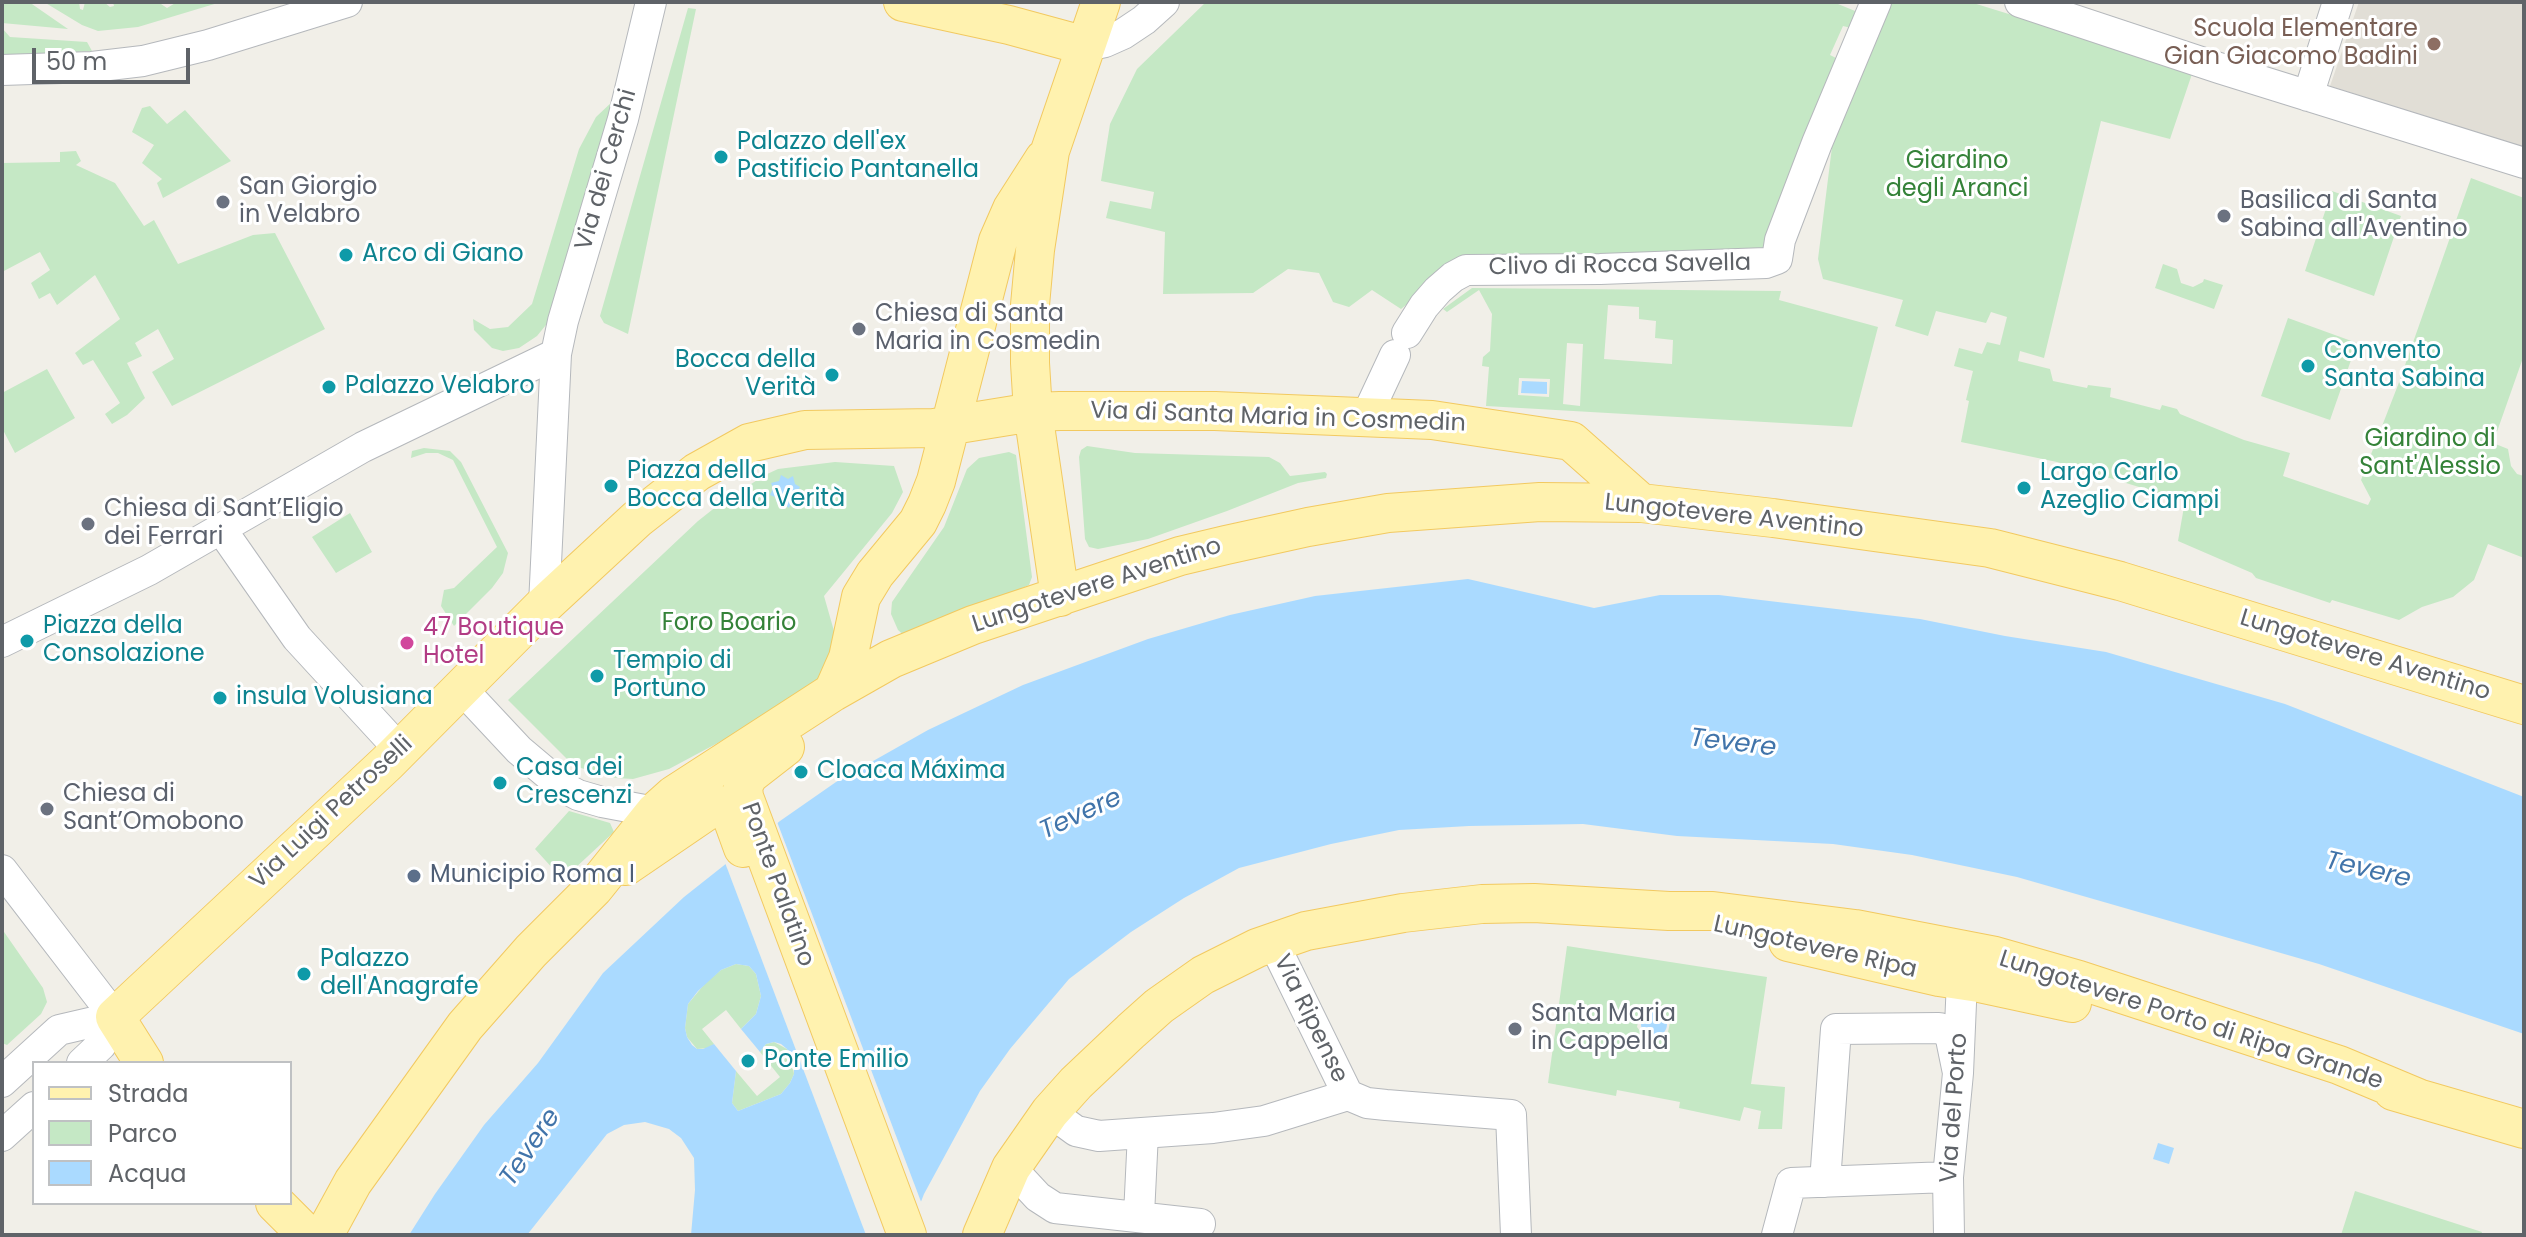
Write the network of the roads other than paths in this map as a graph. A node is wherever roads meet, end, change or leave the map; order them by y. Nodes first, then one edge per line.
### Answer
1 (347, 2) edge
2 (651, 2) edge
3 (903, 2) edge
4 (1101, 2) edge
5 (1164, 2) edge
6 (1876, 2) edge
7 (2020, 2) edge
8 (2338, 2) edge
9 (2055, 8) edge
10 (1086, 46) junction
11 (2, 70) edge
12 (2308, 96) junction
13 (1050, 151) junction
14 (2524, 163) edge
15 (557, 345) junction
16 (1033, 412) junction
17 (1366, 417) junction
18 (950, 426) junction
19 (1641, 503) junction
20 (221, 529) junction
21 (1060, 597) junction
22 (544, 605) junction
23 (1006, 615) junction
24 (8, 640) edge
25 (461, 688) junction
26 (833, 692) junction
27 (2524, 705) edge
28 (400, 750) junction
29 (655, 812) junction
30 (740, 813) junction
31 (2, 870) edge
32 (594, 888) junction
33 (1273, 942) junction
34 (1962, 965) junction
35 (99, 1020) junction
36 (45, 1061) edge
37 (84, 1061) edge
38 (142, 1061) edge
39 (32, 1073) edge
40 (1958, 1073) junction
41 (2, 1082) edge
42 (1348, 1095) junction
43 (2, 1101) edge
44 (32, 1109) edge
45 (1050, 1112) junction
46 (2524, 1129) edge
47 (1143, 1133) junction
48 (2, 1136) edge
49 (1011, 1168) junction
50 (1948, 1177) junction
51 (1825, 1182) junction
52 (277, 1205) edge
53 (1153, 1223) edge
54 (1200, 1224) dead end
55 (307, 1235) edge
56 (324, 1235) edge
57 (888, 1235) edge
58 (907, 1235) edge
59 (954, 1235) edge
60 (982, 1235) edge
61 (1516, 1235) edge
62 (1777, 1235) edge
63 (1949, 1235) edge

1 - 11 street
2 - 15 street, Via dei Cerchi
3 - 10 main road
4 - 10 main road
5 - 10 street
6 - 17 street, Clivo di Rocca Savella
7 - 9 street
8 - 12 street
9 - 12 street
10 - 13 main road
12 - 14 street
13 - 16 main road
13 - 18 main road
15 - 20 street
15 - 22 street
16 - 17 main road, Via di Santa Maria in Cosmedin
16 - 18 main road, Via di Santa Maria in Cosmedin
16 - 21 main road
17 - 19 main road, Via di Santa Maria in Cosmedin
18 - 22 main road
18 - 26 main road
19 - 21 main road, Lungotevere Aventino
19 - 27 main road, Lungotevere Aventino
20 - 24 street
20 - 28 street
21 - 23 main road, Lungotevere Aventino
22 - 25 main road, Via Luigi Petroselli
23 - 26 main road, Lungotevere Aventino
23 - 30 main road, Ponte Palatino
25 - 28 main road, Via Luigi Petroselli
25 - 29 street
26 - 29 main road, Lungotevere Aventino
28 - 35 main road, Via Luigi Petroselli
29 - 32 main road, Lungotevere Aventino
30 - 32 main road, Ponte Palatino
30 - 57 main road, Ponte Palatino
30 - 58 main road, Ponte Palatino
31 - 35 street
32 - 56 main road
33 - 34 main road, Lungotevere Ripa
33 - 42 street, Via Ripense
33 - 45 main road, Lungotevere Ripa
34 - 40 street, Via del Porto
34 - 46 main road, Lungotevere Porto di Ripa Grande
35 - 36 street
35 - 37 street
35 - 38 main road
35 - 41 street
39 - 43 street
40 - 50 street, Via del Porto
40 - 51 street
42 - 47 street
42 - 61 street
44 - 48 street
45 - 47 street
45 - 49 main road, Lungotevere Ripa
47 - 53 street
49 - 53 street
49 - 59 main road
49 - 60 main road, Lungotevere Ripa
50 - 51 street
50 - 63 street, Via del Porto
51 - 62 street
52 - 55 main road
53 - 54 street

